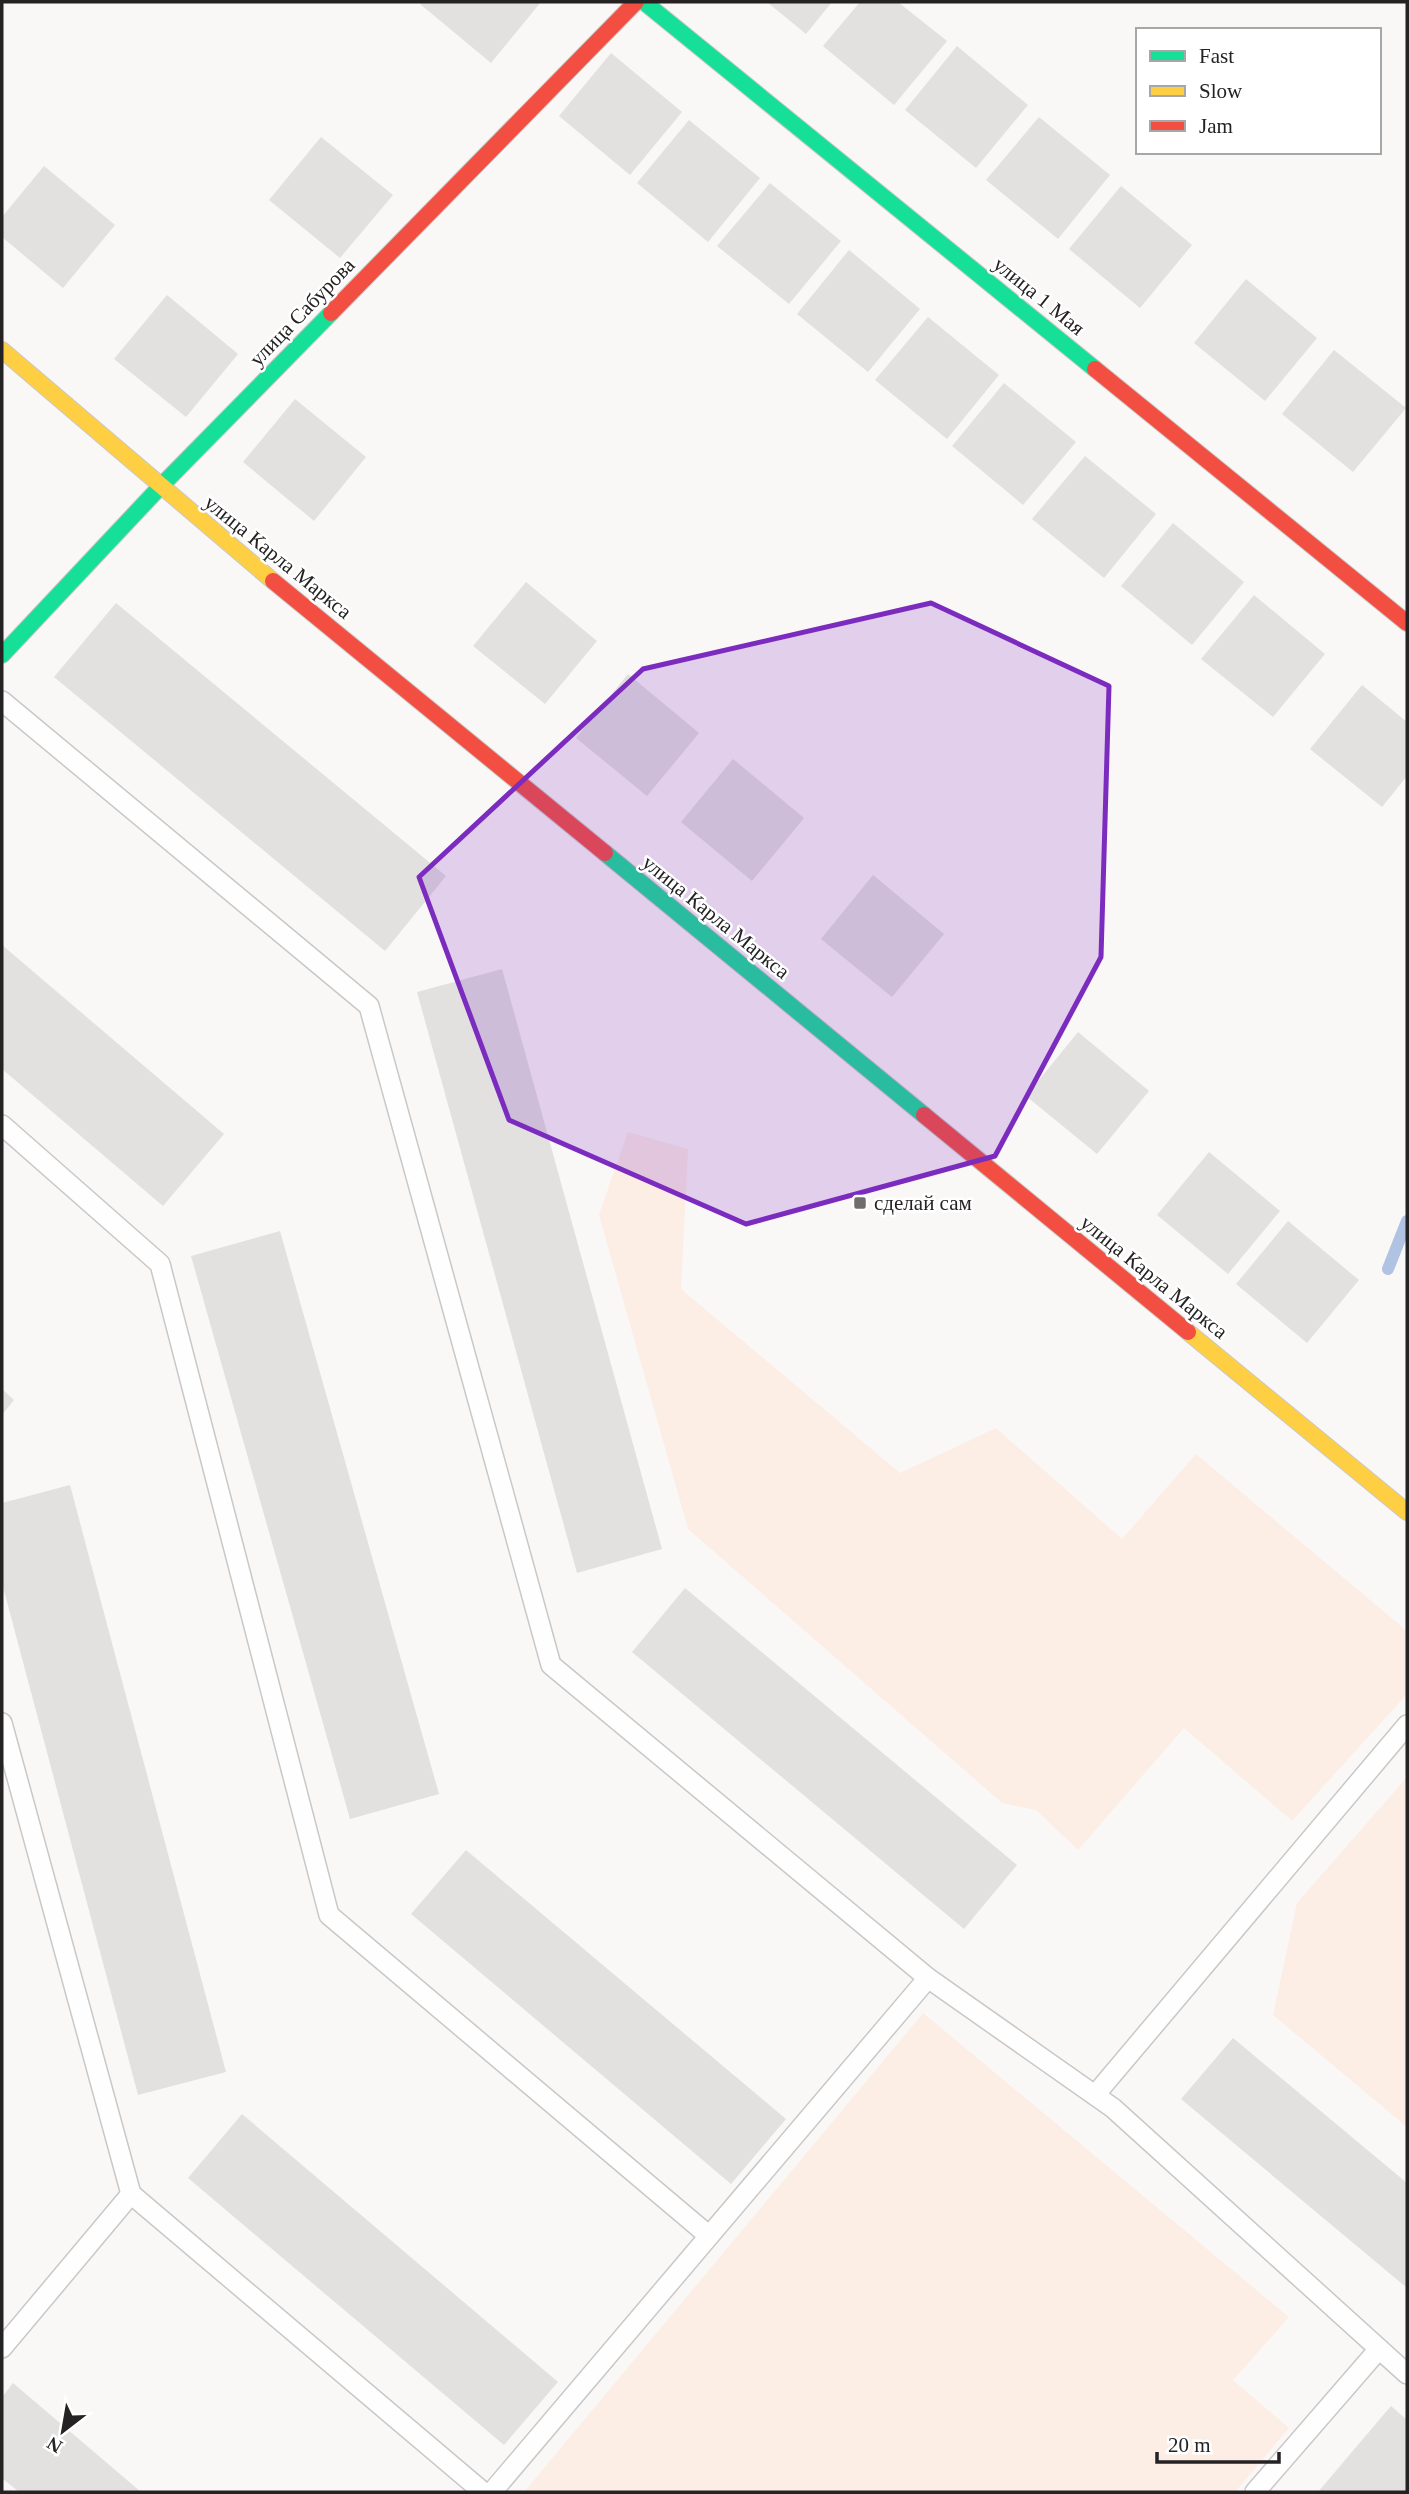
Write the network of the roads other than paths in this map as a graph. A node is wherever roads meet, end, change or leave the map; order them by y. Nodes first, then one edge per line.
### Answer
1 (636, 2) edge
2 (645, 2) edge
3 (2, 350) edge
4 (160, 487) junction
5 (1407, 624) edge
6 (2, 655) edge
7 (2, 701) edge
8 (2, 1125) edge
9 (1407, 1512) edge
10 (2, 1723) edge
11 (1407, 1725) edge
12 (928, 1978) junction
13 (1095, 2095) junction
14 (131, 2194) junction
15 (708, 2235) junction
16 (2, 2348) edge
17 (1379, 2349) junction
18 (1407, 2374) edge
19 (483, 2492) edge
20 (492, 2492) edge
21 (1255, 2492) edge

1 - 4 street, улица Сабурова
2 - 5 street, улица 1 Мая
3 - 4 street, улица Карла Маркса
4 - 6 street, улица Сабурова
4 - 9 street, улица Карла Маркса
7 - 12 lane
8 - 15 lane
10 - 14 lane
11 - 13 lane
12 - 13 lane
12 - 15 lane
13 - 17 lane
14 - 16 lane
14 - 19 lane
15 - 20 lane
17 - 18 lane
17 - 21 lane

